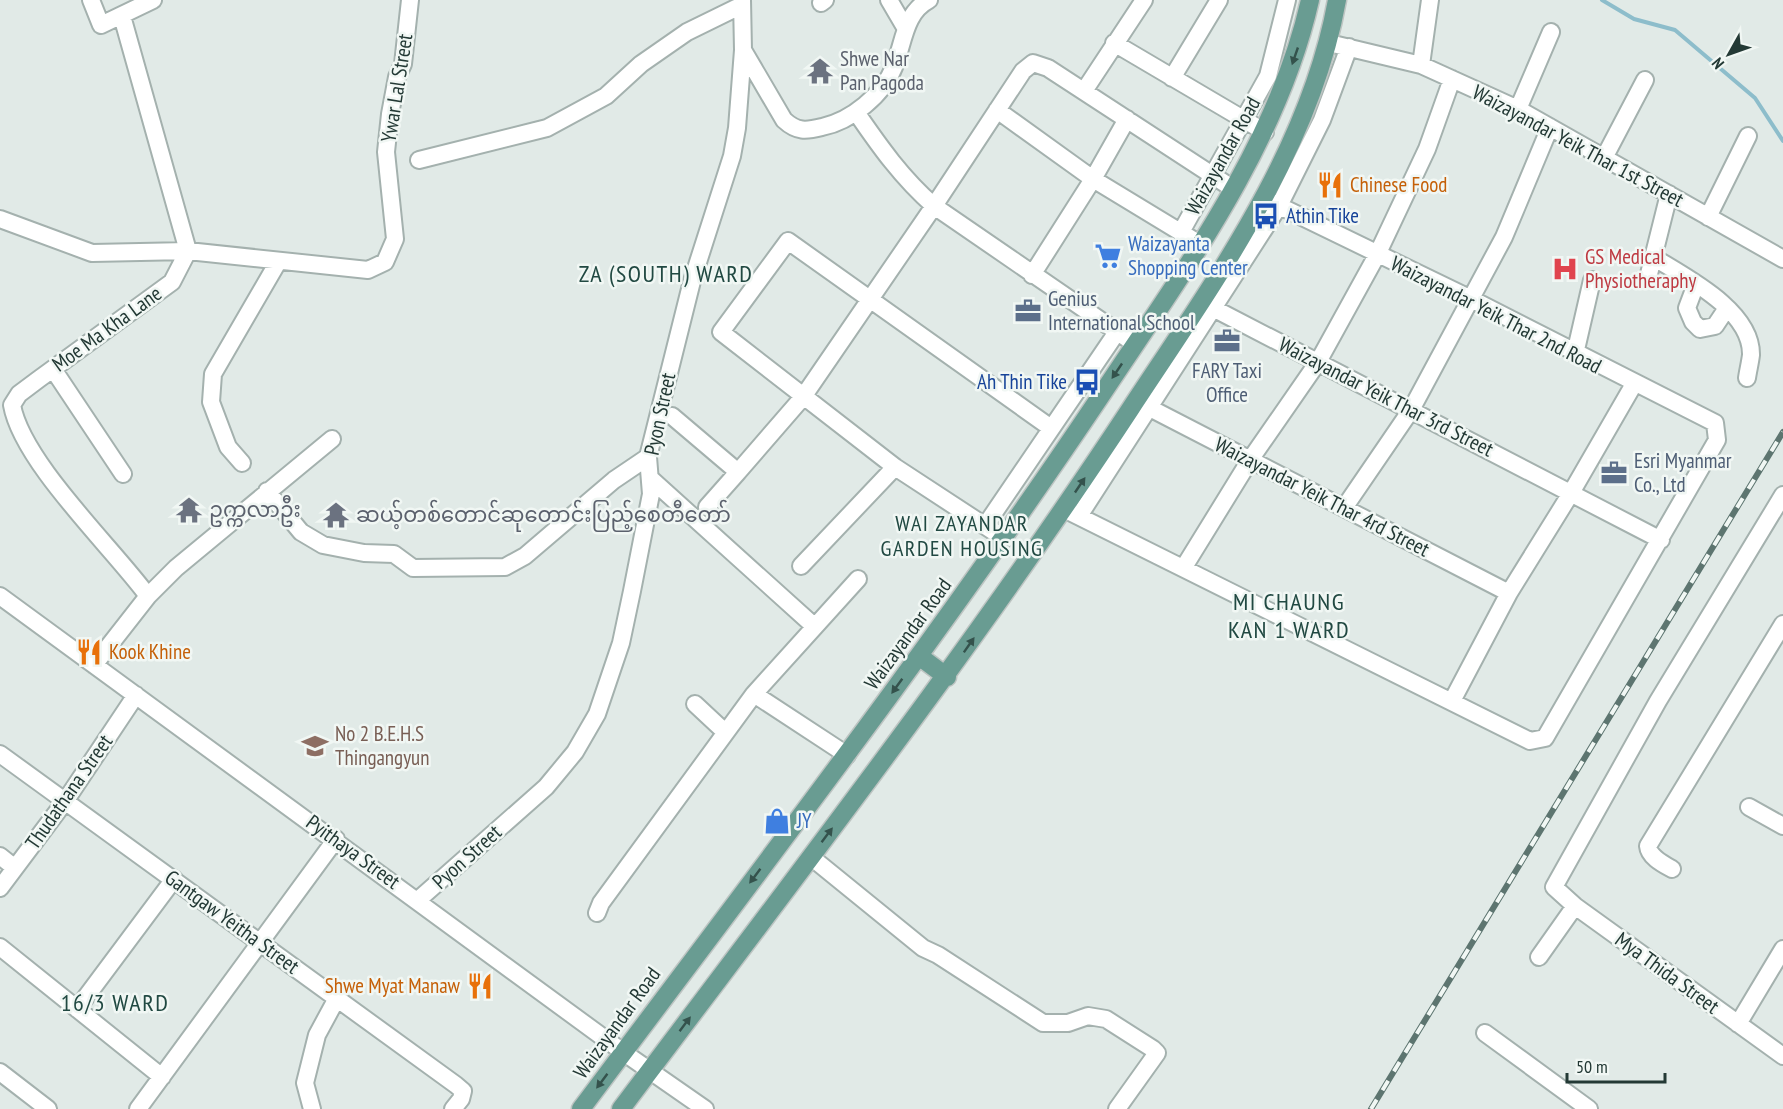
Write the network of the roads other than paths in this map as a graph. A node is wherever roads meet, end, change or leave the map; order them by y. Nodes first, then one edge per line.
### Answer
1 (91, 0) edge
2 (153, 0) edge
3 (410, 0) edge
4 (889, 0) edge
5 (929, 0) edge
6 (1144, 0) edge
7 (1219, 0) edge
8 (1287, 0) edge
9 (1310, 0) edge
10 (1337, 0) edge
11 (1430, 0) edge
12 (742, 3) edge
13 (122, 16) junction
14 (906, 29) junction
15 (1551, 32) dead end
16 (1329, 43) junction
17 (1114, 44) junction
18 (1348, 47) junction
19 (743, 50) junction
20 (1421, 65) junction
21 (1172, 78) junction
22 (1452, 79) junction
23 (1645, 80) dead end
24 (1084, 91) junction
25 (1518, 109) junction
26 (997, 110) junction
27 (856, 112) junction
28 (1127, 119) junction
29 (1243, 120) junction
30 (1550, 127) junction
31 (1748, 136) dead end
32 (1262, 137) junction
33 (1285, 155) junction
34 (1604, 158) junction
35 (419, 160) dead end
36 (1212, 174) junction
37 (1093, 179) junction
38 (1232, 188) junction
39 (1668, 194) junction
40 (1263, 198) junction
41 (934, 206) junction
42 (1280, 206) junction
43 (1708, 217) junction
44 (0, 219) edge
45 (1181, 232) junction
46 (1200, 244) junction
47 (188, 251) junction
48 (1377, 255) junction
49 (1653, 257) junction
50 (1783, 259) edge
51 (278, 262) junction
52 (1649, 274) dead end
53 (1032, 275) junction
54 (1592, 280) dead end
55 (1696, 284) junction
56 (1469, 298) junction
57 (869, 301) junction
58 (1208, 305) junction
59 (1727, 308) junction
60 (1117, 332) junction
61 (1135, 344) junction
62 (1575, 354) junction
63 (1318, 362) junction
64 (53, 369) junction
65 (1747, 378) dead end
66 (1634, 384) junction
67 (803, 397) junction
68 (1143, 405) junction
69 (1411, 410) junction
70 (672, 416) dead end
71 (1051, 428) junction
72 (332, 439) dead end
73 (648, 457) junction
74 (1250, 460) junction
75 (242, 463) dead end
76 (895, 467) junction
77 (738, 472) junction
78 (123, 474) dead end
79 (651, 479) junction
80 (267, 491) junction
81 (1572, 493) junction
82 (1783, 495) edge
83 (707, 507) dead end
84 (1344, 508) junction
85 (1072, 513) junction
86 (985, 526) junction
87 (1005, 539) junction
88 (1661, 540) junction
89 (801, 566) dead end
90 (1184, 567) junction
91 (858, 579) dead end
92 (1509, 593) junction
93 (0, 596) edge
94 (148, 596) junction
95 (1783, 624) edge
96 (814, 626) junction
97 (919, 656) junction
98 (94, 665) junction
99 (947, 677) junction
100 (754, 694) junction
101 (136, 695) junction
102 (1452, 701) junction
103 (695, 704) dead end
104 (725, 732) junction
105 (0, 754) edge
106 (847, 755) junction
107 (66, 800) junction
108 (1749, 807) dead end
109 (1783, 826) edge
110 (336, 839) junction
111 (0, 856) edge
112 (811, 857) junction
113 (15, 868) junction
114 (1672, 870) dead end
115 (174, 879) junction
116 (0, 888) edge
117 (418, 900) junction
118 (1575, 906) junction
119 (597, 913) dead end
120 (261, 943) junction
121 (0, 947) edge
122 (1783, 950) edge
123 (1539, 957) dead end
124 (337, 998) junction
125 (77, 1009) junction
126 (1738, 1024) junction
127 (1485, 1033) dead end
128 (623, 1052) junction
129 (1783, 1056) edge
130 (650, 1071) junction
131 (0, 1072) edge
132 (162, 1077) junction
133 (314, 1108) edge
134 (48, 1109) edge
135 (138, 1109) edge
136 (453, 1109) edge
137 (581, 1109) edge
138 (621, 1109) edge
139 (705, 1109) edge
140 (1116, 1109) edge
141 (1589, 1109) edge

1 - 13 street
2 - 13 street
3 - 51 street, Ywar Lal Street
4 - 14 street
5 - 14 street
6 - 17 street
7 - 21 street
8 - 29 street
9 -> 32 main road, Waizayandar Road
10 - 16 main road
11 - 20 street
12 - 19 street, Pyon Street
12 - 35 street
13 - 47 street
14 - 27 street
15 - 25 street
16 - 18 street, Waizayandar Yeik Thar 1st Street
16 - 33 main road
17 - 21 street
17 - 24 street
18 - 20 street, Waizayandar Yeik Thar 1st Street
18 - 42 street
19 - 27 street
19 - 73 street, Pyon Street
20 - 22 street, Waizayandar Yeik Thar 1st Street
21 - 29 street
22 - 25 street, Waizayandar Yeik Thar 1st Street
22 - 48 street
23 - 34 street
24 - 26 street
24 - 28 street
25 - 30 street, Waizayandar Yeik Thar 1st Street
26 - 37 street
26 - 41 street
27 - 41 street
28 - 36 street
28 - 37 street
29 - 32 street
29 - 36 street
30 - 34 street, Waizayandar Yeik Thar 1st Street
30 - 56 street
31 - 43 street
32 - 33 main road
32 - 38 main road, Waizayandar Road
33 - 40 main road
34 - 39 street, Waizayandar Yeik Thar 1st Street
36 - 38 street
36 - 45 street
37 - 45 street
37 - 53 street
38 - 46 main road, Waizayandar Road
39 - 43 street, Waizayandar Yeik Thar 1st Street
39 - 49 street
40 - 42 street, Waizayandar Yeik Thar 2nd Road
40 - 58 main road
41 - 53 street
41 - 57 street
42 - 48 street, Waizayandar Yeik Thar 2nd Road
42 - 58 street
43 - 50 street, Waizayandar Yeik Thar 1st Street
44 - 47 street
45 - 46 street
46 - 61 main road, Waizayandar Road
47 - 51 street
47 - 64 street, Moe Ma Kha Lane
48 - 56 street, Waizayandar Yeik Thar 2nd Road
48 - 63 street
49 - 52 street
49 - 55 street
51 - 75 street
53 - 60 street
54 - 62 street
55 - 59 street
55 - 59 street
56 - 62 street, Waizayandar Yeik Thar 2nd Road
56 - 69 street
57 - 67 street
57 - 67 street
57 - 71 street
58 - 63 street, Waizayandar Yeik Thar 3rd Street
58 - 68 main road
59 - 65 street
60 - 61 street
60 - 71 street
61 -> 87 main road, Waizayandar Road
62 - 66 street, Waizayandar Yeik Thar 2nd Road
63 - 69 street, Waizayandar Yeik Thar 3rd Street
63 - 74 street
64 - 78 street
64 - 94 street, Moe Ma Kha Lane
66 - 81 street
66 - 88 street, Waizayandar Yeik Thar 2nd Road
67 - 76 street
67 - 77 street
68 - 74 street, Waizayandar Yeik Thar 4rd Street
68 - 85 main road
69 - 81 street, Waizayandar Yeik Thar 3rd Street
69 - 84 street
70 - 77 street
71 - 86 street
72 - 80 street
73 - 79 street, Pyon Street
73 - 80 street
74 - 84 street, Waizayandar Yeik Thar 4rd Street
74 - 90 street
76 - 86 street
76 - 89 street
77 - 83 street
79 - 96 street
79 - 117 street, Pyon Street
80 - 94 street
81 - 88 street, Waizayandar Yeik Thar 3rd Street
81 - 92 street
82 - 118 street, Mya Thida Street
84 - 92 street, Waizayandar Yeik Thar 4rd Street
85 - 90 street
99 -> 85 main road
86 - 87 street
87 - 97 main road, Waizayandar Road
88 - 102 street
90 - 102 street
91 - 96 street
92 - 102 street
93 - 98 street, Pyithaya Street
94 - 98 street
95 - 114 street
96 - 100 street
97 - 99 main road
97 -> 106 main road, Waizayandar Road
98 - 101 street, Pyithaya Street
112 -> 99 main road
100 - 104 street
100 - 106 street
101 - 107 street, Thudathana Street
101 - 110 street, Pyithaya Street
103 - 104 street
104 - 119 street
105 - 107 street, Gantgaw Yeitha Street
106 -> 128 main road, Waizayandar Road
107 - 113 street, Thudathana Street
107 - 115 street, Gantgaw Yeitha Street
108 - 109 street
110 - 117 street, Pyithaya Street
110 - 120 street
111 - 113 street
130 -> 112 main road
112 - 140 street
113 - 116 street, Thudathana Street
115 - 120 street, Gantgaw Yeitha Street
115 - 125 street
117 - 128 street, Pyithaya Street
118 - 123 street
118 - 126 street, Mya Thida Street
120 - 124 street, Gantgaw Yeitha Street
120 - 132 street
121 - 125 street
122 - 126 street
124 - 133 street
124 - 136 street, Gantgaw Yeitha Street
125 - 132 street
126 - 129 street, Mya Thida Street
127 - 141 street
128 - 130 street, Pyithaya Street
128 -> 137 main road, Waizayandar Road
130 - 138 main road
130 - 139 street, Pyithaya Street
131 - 134 street
132 - 135 street

